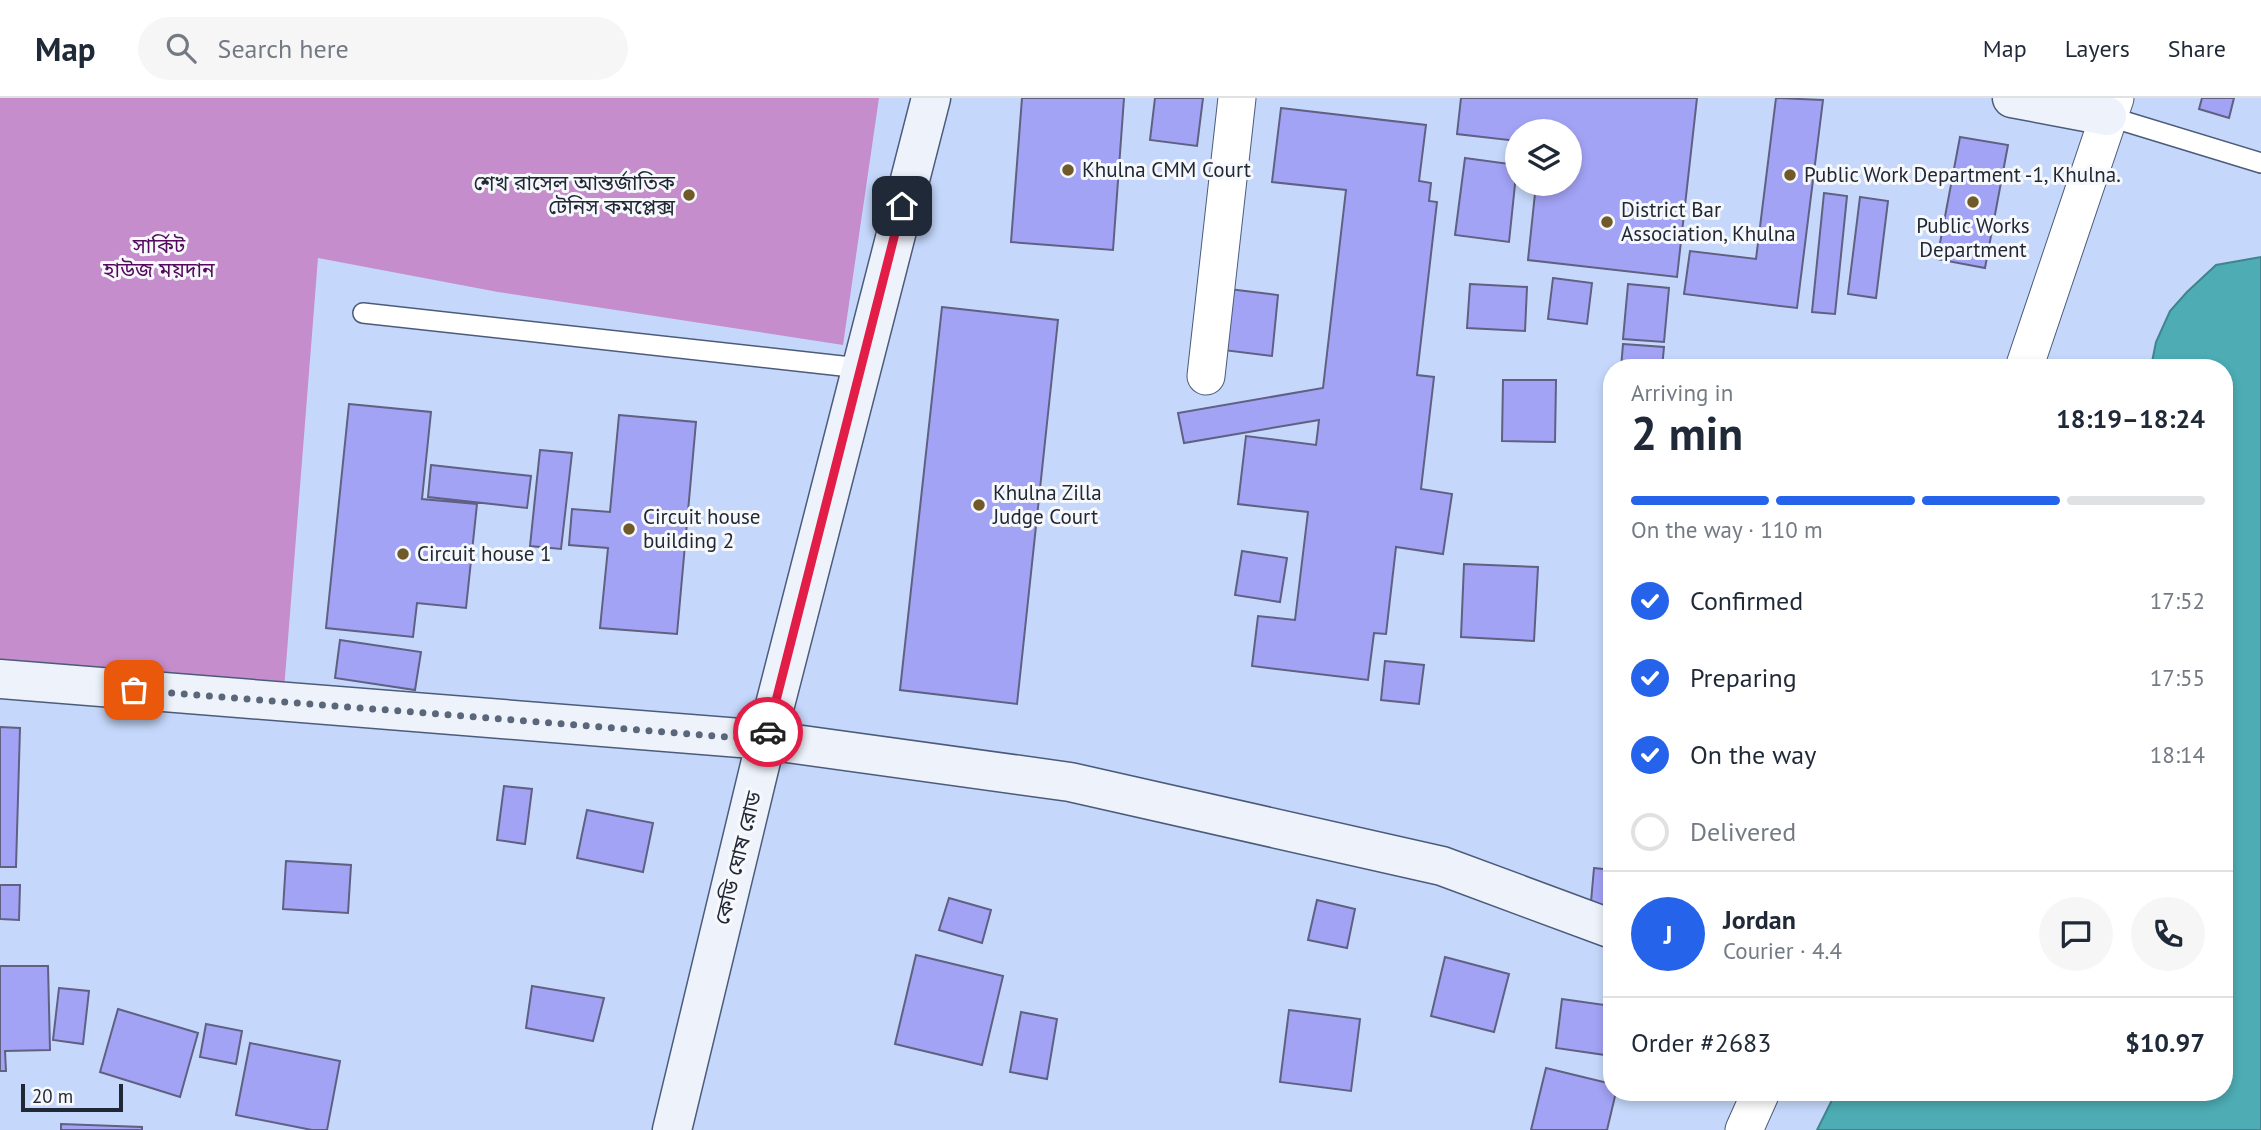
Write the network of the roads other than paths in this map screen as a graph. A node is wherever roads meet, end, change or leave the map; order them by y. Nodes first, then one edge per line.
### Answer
1 (930, 98) edge
2 (1237, 98) edge
3 (2012, 98) edge
4 (2111, 107) edge
5 (2261, 163) edge
6 (363, 313) dead end
7 (2027, 359) edge
8 (860, 368) junction
9 (1206, 376) dead end
10 (0, 679) edge
11 (766, 740) junction
12 (1603, 926) edge
13 (1757, 1101) edge
14 (672, 1130) edge
15 (1744, 1130) edge

1 - 8 street, কেডি ঘোষ রোড
2 - 9 street
3 - 4 street
4 - 5 lane
4 - 7 street
6 - 8 lane
8 - 11 street, কেডি ঘোষ রোড
10 - 11 street
11 - 12 street
11 - 14 street, কেডি ঘোষ রোড
13 - 15 street

